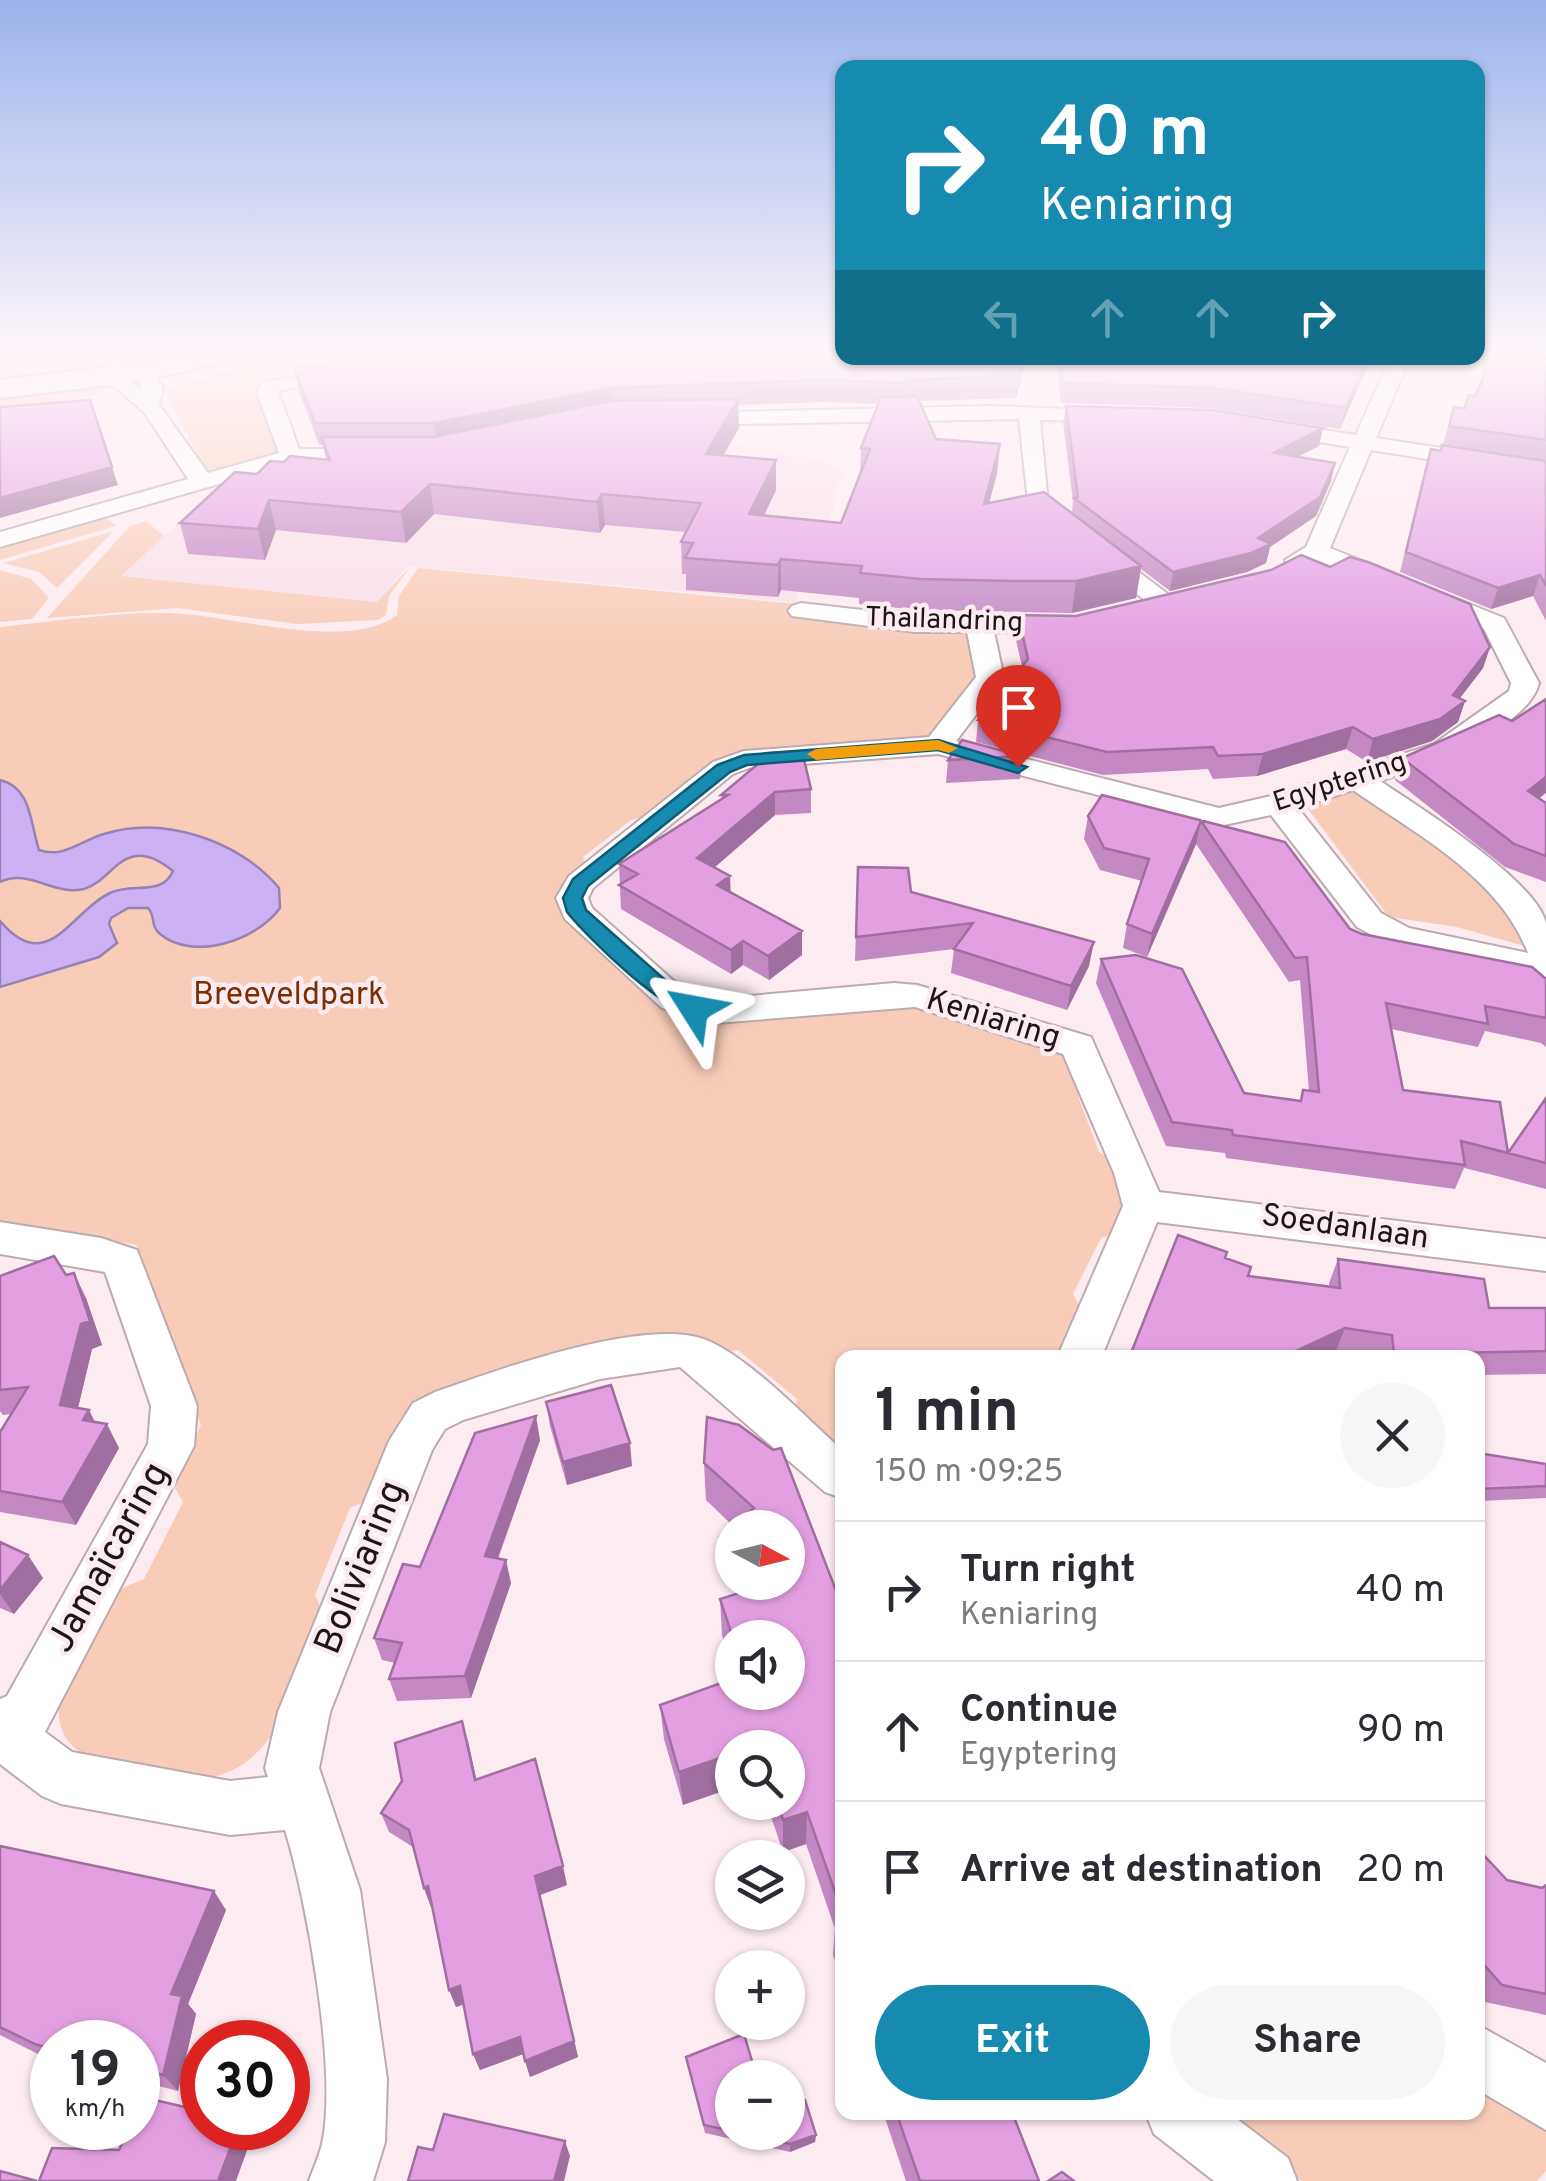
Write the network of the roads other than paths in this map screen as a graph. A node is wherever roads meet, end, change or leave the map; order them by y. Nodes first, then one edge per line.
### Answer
1 (178, 453) edge
2 (290, 453) edge
3 (1032, 453) edge
4 (1359, 453) edge
5 (1432, 453) edge
6 (291, 456) junction
7 (404, 456) edge
8 (1546, 471) edge
9 (203, 481) junction
10 (0, 540) edge
11 (1316, 551) junction
12 (1270, 575) edge
13 (1195, 596) edge
14 (1164, 603) junction
15 (1132, 610) edge
16 (801, 611) dead end
17 (1087, 621) edge
18 (978, 624) junction
19 (938, 745) junction
20 (1356, 778) junction
21 (1278, 804) junction
22 (1546, 956) edge
23 (1546, 968) edge
24 (1143, 1206) junction
25 (0, 1238) edge
26 (1546, 1255) edge
27 (1081, 1350) edge
28 (835, 1472) edge
29 (0, 1729) edge
30 (299, 1801) junction
31 (1485, 2060) edge
32 (1546, 2099) edge
33 (1186, 2120) edge
34 (341, 2181) edge
35 (1266, 2181) edge

1 - 9 street
2 - 6 street
3 - 14 street
4 - 11 street
5 - 8 street
6 - 7 street
6 - 9 street
9 - 10 street
11 - 12 street
11 - 20 street, Egyptering
13 - 14 street
14 - 15 street
16 - 18 street, Thailandring
17 - 18 street, Thailandring
18 - 19 street
19 - 21 street, Egyptering
19 - 24 street, Keniaring
20 - 21 street, Egyptering
20 - 22 street
21 - 23 street
24 - 26 street, Soedanlaan
24 - 27 street
25 - 29 street, Jamaïcaring
28 - 30 street, Boliviaring
29 - 30 street
30 - 34 street, Boliviaring
31 - 32 street
33 - 35 street

